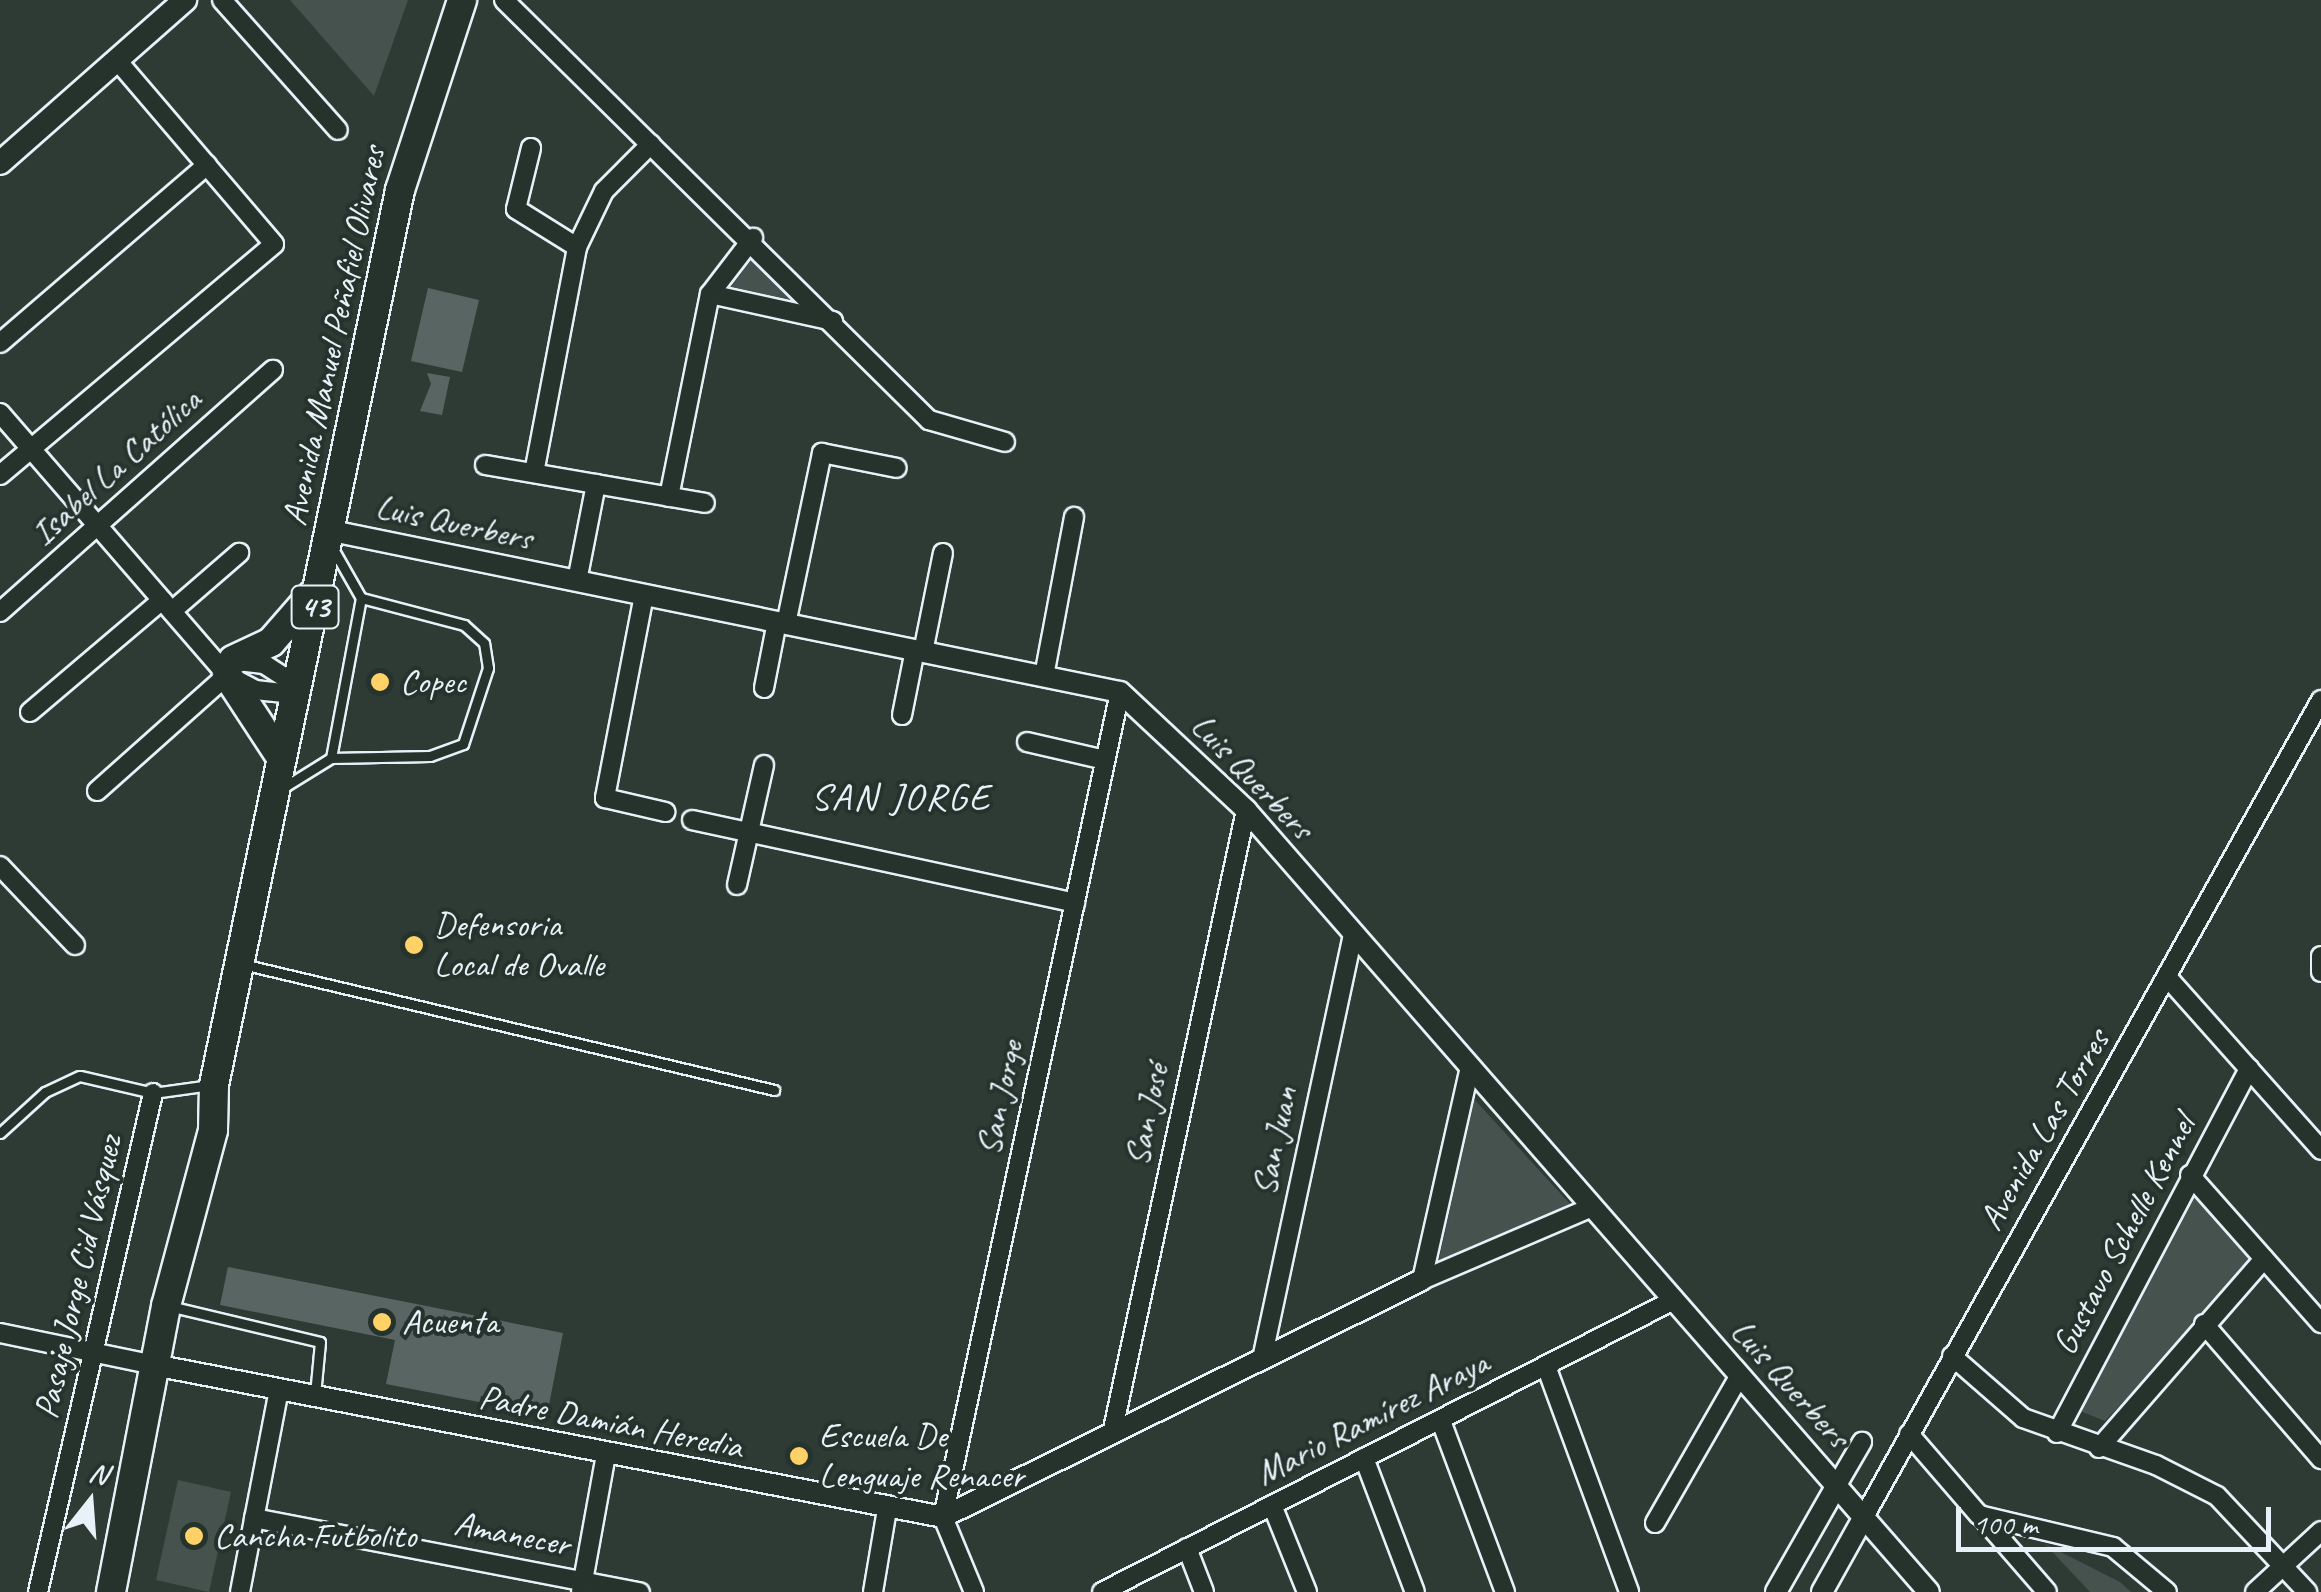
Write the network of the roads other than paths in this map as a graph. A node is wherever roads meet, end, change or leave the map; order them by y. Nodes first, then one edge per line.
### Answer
1 (222, 0) edge
2 (443, 0) edge
3 (462, 0) edge
4 (504, 0) edge
5 (182, 1) edge
6 (117, 60) junction
7 (416, 124) junction
8 (338, 130) dead end
9 (651, 144) junction
10 (531, 148) dead end
11 (0, 162) edge
12 (207, 165) junction
13 (753, 238) junction
14 (577, 247) junction
15 (710, 294) junction
16 (833, 321) junction
17 (0, 343) edge
18 (273, 370) dead end
19 (0, 413) edge
20 (1006, 442) dead end
21 (31, 448) junction
22 (486, 464) dead end
23 (897, 468) dead end
24 (534, 473) junction
25 (0, 475) edge
26 (596, 484) junction
27 (669, 497) junction
28 (705, 503) dead end
29 (1074, 517) dead end
30 (98, 528) junction
31 (331, 537) junction
32 (943, 553) dead end
33 (239, 554) dead end
34 (577, 581) junction
35 (321, 582) junction
36 (644, 595) junction
37 (361, 598) junction
38 (167, 605) junction
39 (0, 612) edge
40 (781, 623) junction
41 (919, 651) junction
42 (225, 666) junction
43 (1044, 676) junction
44 (764, 688) dead end
45 (295, 689) junction
46 (1120, 692) junction
47 (2321, 700) edge
48 (30, 712) dead end
49 (902, 715) dead end
50 (1027, 742) dead end
51 (280, 756) junction
52 (331, 758) junction
53 (1105, 760) junction
54 (764, 765) dead end
55 (97, 791) dead end
56 (274, 793) junction
57 (1246, 810) junction
58 (664, 812) dead end
59 (692, 820) dead end
60 (750, 833) junction
61 (0, 866) edge
62 (737, 885) dead end
63 (1075, 903) junction
64 (1353, 935) junction
65 (75, 945) dead end
66 (2321, 956) edge
67 (238, 963) junction
68 (2321, 972) edge
69 (2168, 978) junction
70 (1470, 1067) junction
71 (2249, 1069) junction
72 (213, 1088) junction
73 (774, 1090) dead end
74 (152, 1092) junction
75 (0, 1133) edge
76 (2321, 1150) edge
77 (2190, 1175) junction
78 (1592, 1207) junction
79 (2264, 1259) junction
80 (1422, 1280) junction
81 (1672, 1301) junction
82 (166, 1306) junction
83 (2321, 1323) edge
84 (2204, 1324) junction
85 (0, 1332) edge
86 (95, 1353) junction
87 (1952, 1356) junction
88 (1262, 1360) junction
89 (146, 1363) junction
90 (1546, 1366) junction
91 (1739, 1377) junction
92 (279, 1390) junction
93 (315, 1397) junction
94 (1440, 1421) junction
95 (2057, 1432) junction
96 (1112, 1434) junction
97 (1908, 1434) junction
98 (1862, 1442) dead end
99 (2099, 1448) junction
100 (606, 1454) junction
101 (1364, 1458) junction
102 (2321, 1458) edge
103 (1837, 1485) junction
104 (1272, 1505) junction
105 (887, 1508) junction
106 (1864, 1515) junction
107 (1979, 1515) junction
108 (944, 1517) junction
109 (254, 1518) junction
110 (1655, 1524) dead end
111 (2321, 1531) edge
112 (1187, 1548) junction
113 (2284, 1566) junction
114 (582, 1586) edge
115 (38, 1592) edge
116 (93, 1592) edge
117 (111, 1592) edge
118 (240, 1592) edge
119 (640, 1592) edge
120 (872, 1592) edge
121 (974, 1592) edge
122 (1102, 1592) edge
123 (1204, 1592) edge
124 (1307, 1592) edge
125 (1414, 1592) edge
126 (1505, 1592) edge
127 (1629, 1592) edge
128 (1776, 1592) edge
129 (1822, 1592) edge
130 (1930, 1592) edge
131 (2048, 1592) edge
132 (2167, 1592) edge
133 (2255, 1592) edge
134 (2308, 1592) edge

1 - 8 street
2 - 7 main road, Avenida Manuel Peñafiel Olivares / 43
3 - 7 main road, Avenida Manuel Peñafiel Olivares / 43
4 - 9 street
5 - 6 main road
6 - 11 main road
6 - 12 street
7 - 31 main road, Avenida Manuel Peñafiel Olivares / 43
9 - 13 street
9 - 14 street
10 - 14 street
12 - 17 street
12 - 21 street
13 - 15 street
13 - 16 street
14 - 24 street
15 - 16 street
15 - 27 street
16 - 20 street
18 - 30 street, Isabel La Católica
19 - 21 street
21 - 25 street
21 - 30 street
22 - 24 street
23 - 40 street
24 - 26 street
26 - 27 street
26 - 34 street
27 - 28 street
29 - 43 street
30 - 38 street
30 - 39 street, Isabel La Católica
31 - 34 street, Luis Querbers
31 - 35 main road, Avenida Manuel Peñafiel Olivares / 43
31 - 37 lane
32 - 41 street
33 - 38 street
34 - 36 street, Luis Querbers
35 - 42 main road
35 - 45 main road, Avenida Manuel Peñafiel Olivares / 43
36 - 40 street, Luis Querbers
36 - 58 street
37 - 52 lane
37 - 52 lane
38 - 42 street
38 - 48 street
40 - 41 street, Luis Querbers
40 - 44 street
41 - 43 street, Luis Querbers
41 - 49 street
42 - 45 street
42 - 45 street
42 - 51 main road
42 - 55 street
43 - 46 street, Luis Querbers
45 - 51 main road, Avenida Manuel Peñafiel Olivares / 43
46 - 53 street, San Jorge
46 - 57 street, Luis Querbers
47 - 69 street, Avenida Las Torres
50 - 53 street
51 - 56 main road, Avenida Manuel Peñafiel Olivares / 43
52 - 56 lane
53 - 63 street, San Jorge
54 - 60 street
56 - 67 main road, Avenida Manuel Peñafiel Olivares / 43
57 - 64 street, Luis Querbers
57 - 96 street, San José
59 - 60 street
60 - 62 street
60 - 63 street
61 - 65 street
63 - 108 street, San Jorge
64 - 70 street, Luis Querbers
64 - 88 street, San Juan
66 - 68 street
67 - 72 main road, Avenida Manuel Peñafiel Olivares / 43
67 - 73 lane
69 - 71 street
69 - 87 street, Avenida Las Torres
70 - 78 street, Luis Querbers
70 - 80 street
71 - 76 street
71 - 77 street, Gustavo Schelle Kennel
72 - 74 lane
72 - 82 main road, Avenida Manuel Peñafiel Olivares / 43
72 - 89 main road, Avenida Manuel Peñafiel Olivares / 43
74 - 75 lane
74 - 86 street, Pasaje Jorge Cid Vásquez
77 - 79 street
77 - 95 street, Gustavo Schelle Kennel
78 - 80 street
78 - 81 street, Luis Querbers
79 - 83 street
79 - 84 street
80 - 88 street
81 - 90 street, Mario Ramírez Araya
81 - 91 street, Luis Querbers
82 - 89 main road, Avenida Manuel Peñafiel Olivares / 43
82 - 93 lane
84 - 99 street
84 - 102 street
85 - 86 street
86 - 89 street
86 - 115 street, Pasaje Jorge Cid Vásquez
87 - 95 street
87 - 97 street, Avenida Las Torres
88 - 96 street
89 - 92 street, Padre Damián Heredia
89 - 116 main road, Avenida Manuel Peñafiel Olivares / 43
89 - 117 main road, Avenida Manuel Peñafiel Olivares / 43
90 - 94 street, Mario Ramírez Araya
90 - 127 street
91 - 103 street, Luis Querbers
91 - 110 street
92 - 93 street, Padre Damián Heredia
92 - 109 street
93 - 100 street, Padre Damián Heredia
94 - 101 street, Mario Ramírez Araya
94 - 126 street
95 - 99 street
96 - 108 street
97 - 106 street, Avenida Las Torres
97 - 107 street
98 - 103 street
99 - 113 street
100 - 105 street, Padre Damián Heredia
100 - 114 street
101 - 104 street, Mario Ramírez Araya
101 - 125 street
103 - 106 street, Luis Querbers
103 - 128 street
104 - 112 street, Mario Ramírez Araya
104 - 124 street
105 - 108 street, Padre Damián Heredia
105 - 120 street
106 - 129 street, Avenida Las Torres
106 - 130 street, Luis Querbers
107 - 131 street
107 - 132 street
108 - 121 street
109 - 114 street, Amanecer
109 - 118 street
111 - 113 street
112 - 122 street, Mario Ramírez Araya
112 - 123 street
113 - 133 street
113 - 134 street
114 - 119 street, Amanecer

